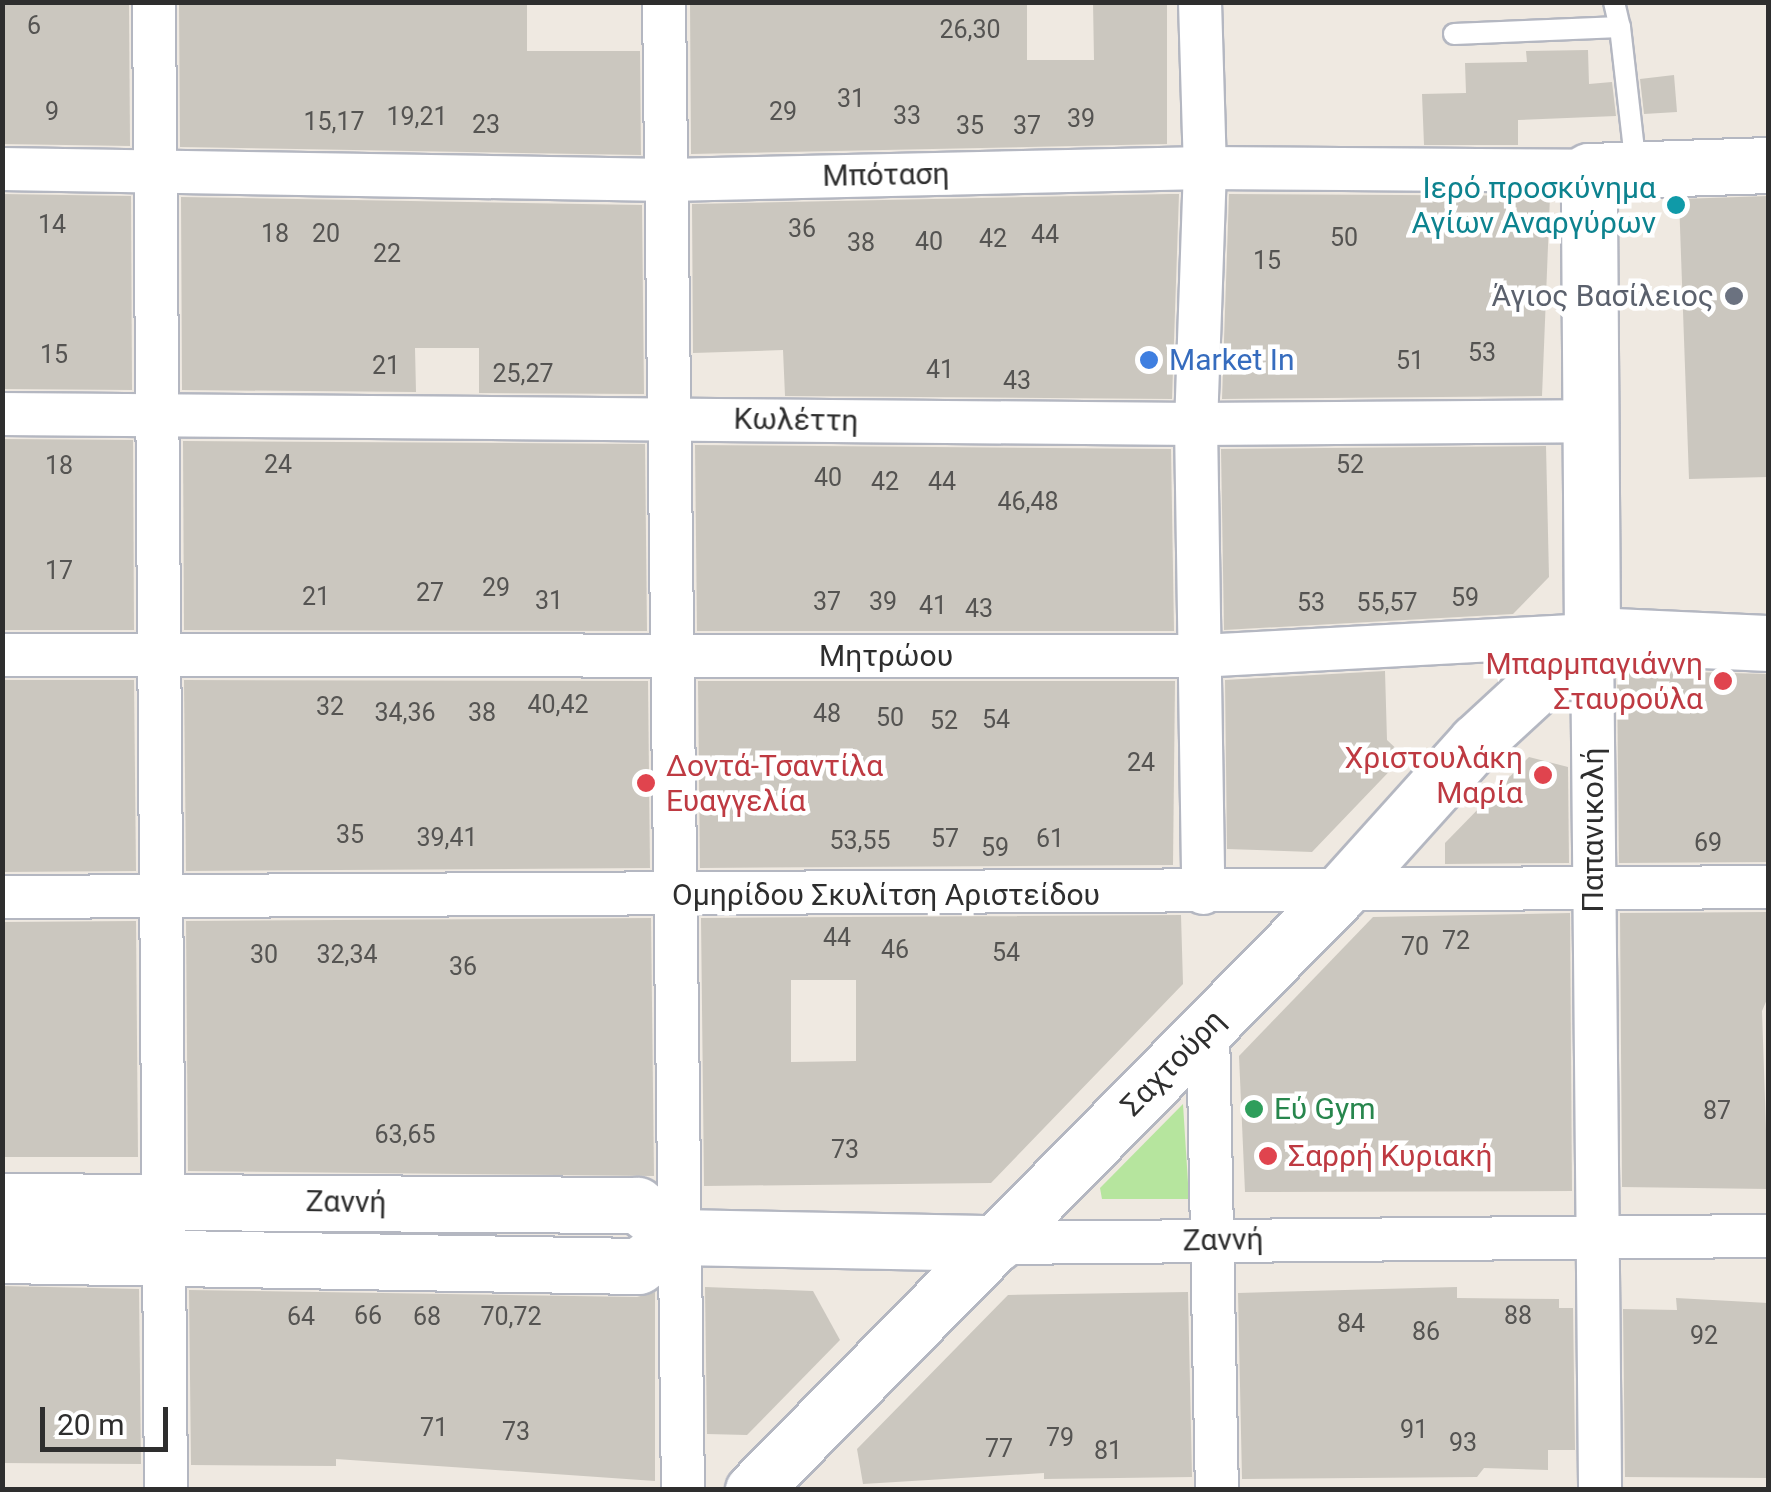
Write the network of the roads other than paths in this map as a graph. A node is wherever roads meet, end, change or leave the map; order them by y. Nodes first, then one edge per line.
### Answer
1 (154, 2) edge
2 (664, 2) edge
3 (1200, 2) edge
4 (1614, 2) edge
5 (1620, 27) junction
6 (1454, 34) dead end
7 (1768, 165) edge
8 (1206, 168) junction
9 (2, 169) edge
10 (1612, 170) junction
11 (157, 175) junction
12 (668, 180) junction
13 (2, 414) edge
14 (162, 414) junction
15 (670, 418) junction
16 (1590, 421) junction
17 (1196, 424) junction
18 (1592, 635) junction
19 (1768, 643) edge
20 (2, 656) edge
21 (672, 656) junction
22 (1200, 656) junction
23 (156, 658) junction
24 (1593, 887) junction
25 (1768, 887) edge
26 (1203, 892) junction
27 (1341, 892) junction
28 (159, 896) junction
29 (2, 897) edge
30 (673, 897) junction
31 (1208, 1028) junction
32 (164, 1200) junction
33 (2, 1201) edge
34 (1596, 1234) junction
35 (1768, 1236) edge
36 (678, 1238) junction
37 (1216, 1240) junction
38 (996, 1243) junction
39 (2, 1255) edge
40 (162, 1257) junction
41 (166, 1490) edge
42 (683, 1490) edge
43 (754, 1490) edge
44 (1218, 1490) edge
45 (1600, 1490) edge

1 - 11 street
2 - 12 street
3 - 8 street
4 - 5 lane
5 - 6 lane
5 - 10 lane
7 - 10 street, Μπόταση
8 - 10 street, Μπόταση
8 - 12 street, Μπόταση
8 - 17 street
9 - 11 street, Μπόταση
10 - 16 street, Παπανικολή
11 - 12 street, Μπόταση
11 - 14 street
12 - 15 street
13 - 14 street, Κωλέττη
14 - 15 street, Κωλέττη
14 - 23 street
15 - 17 street, Κωλέττη
15 - 21 street
16 - 17 street, Κωλέττη
16 - 18 street, Παπανικολή
17 - 22 street
18 - 19 street, Μητρώου
18 - 22 street, Μητρώου
18 - 24 street, Παπανικολή
18 - 27 street, Σαχτούρη
20 - 23 street, Μητρώου
21 - 22 street, Μητρώου
21 - 23 street, Μητρώου
21 - 30 street
22 - 26 street
23 - 28 street
24 - 25 street, Ομηρίδου Σκυλίτση Αριστείδου
24 - 27 street, Ομηρίδου Σκυλίτση Αριστείδου
24 - 34 street, Παπανικολή
26 - 27 street, Ομηρίδου Σκυλίτση Αριστείδου
26 - 30 street, Ομηρίδου Σκυλίτση Αριστείδου
27 - 31 street, Σαχτούρη
28 - 29 street, Ομηρίδου Σκυλίτση Αριστείδου
28 - 30 street, Ομηρίδου Σκυλίτση Αριστείδου
28 - 32 street
30 - 36 street
31 - 37 street
31 - 38 street, Σαχτούρη
32 - 33 street, Ζαννή
32 - 36 street, Ζαννή
32 - 40 street
34 - 35 street, Ζαννή
34 - 37 street, Ζαννή
34 - 45 street, Παπανικολή
36 - 38 street, Ζαννή
36 - 40 street, Ζαννή
36 - 42 street
37 - 38 street, Ζαννή
37 - 44 street
38 - 43 street, Σαχτούρη
39 - 40 street, Ζαννή
40 - 41 street

